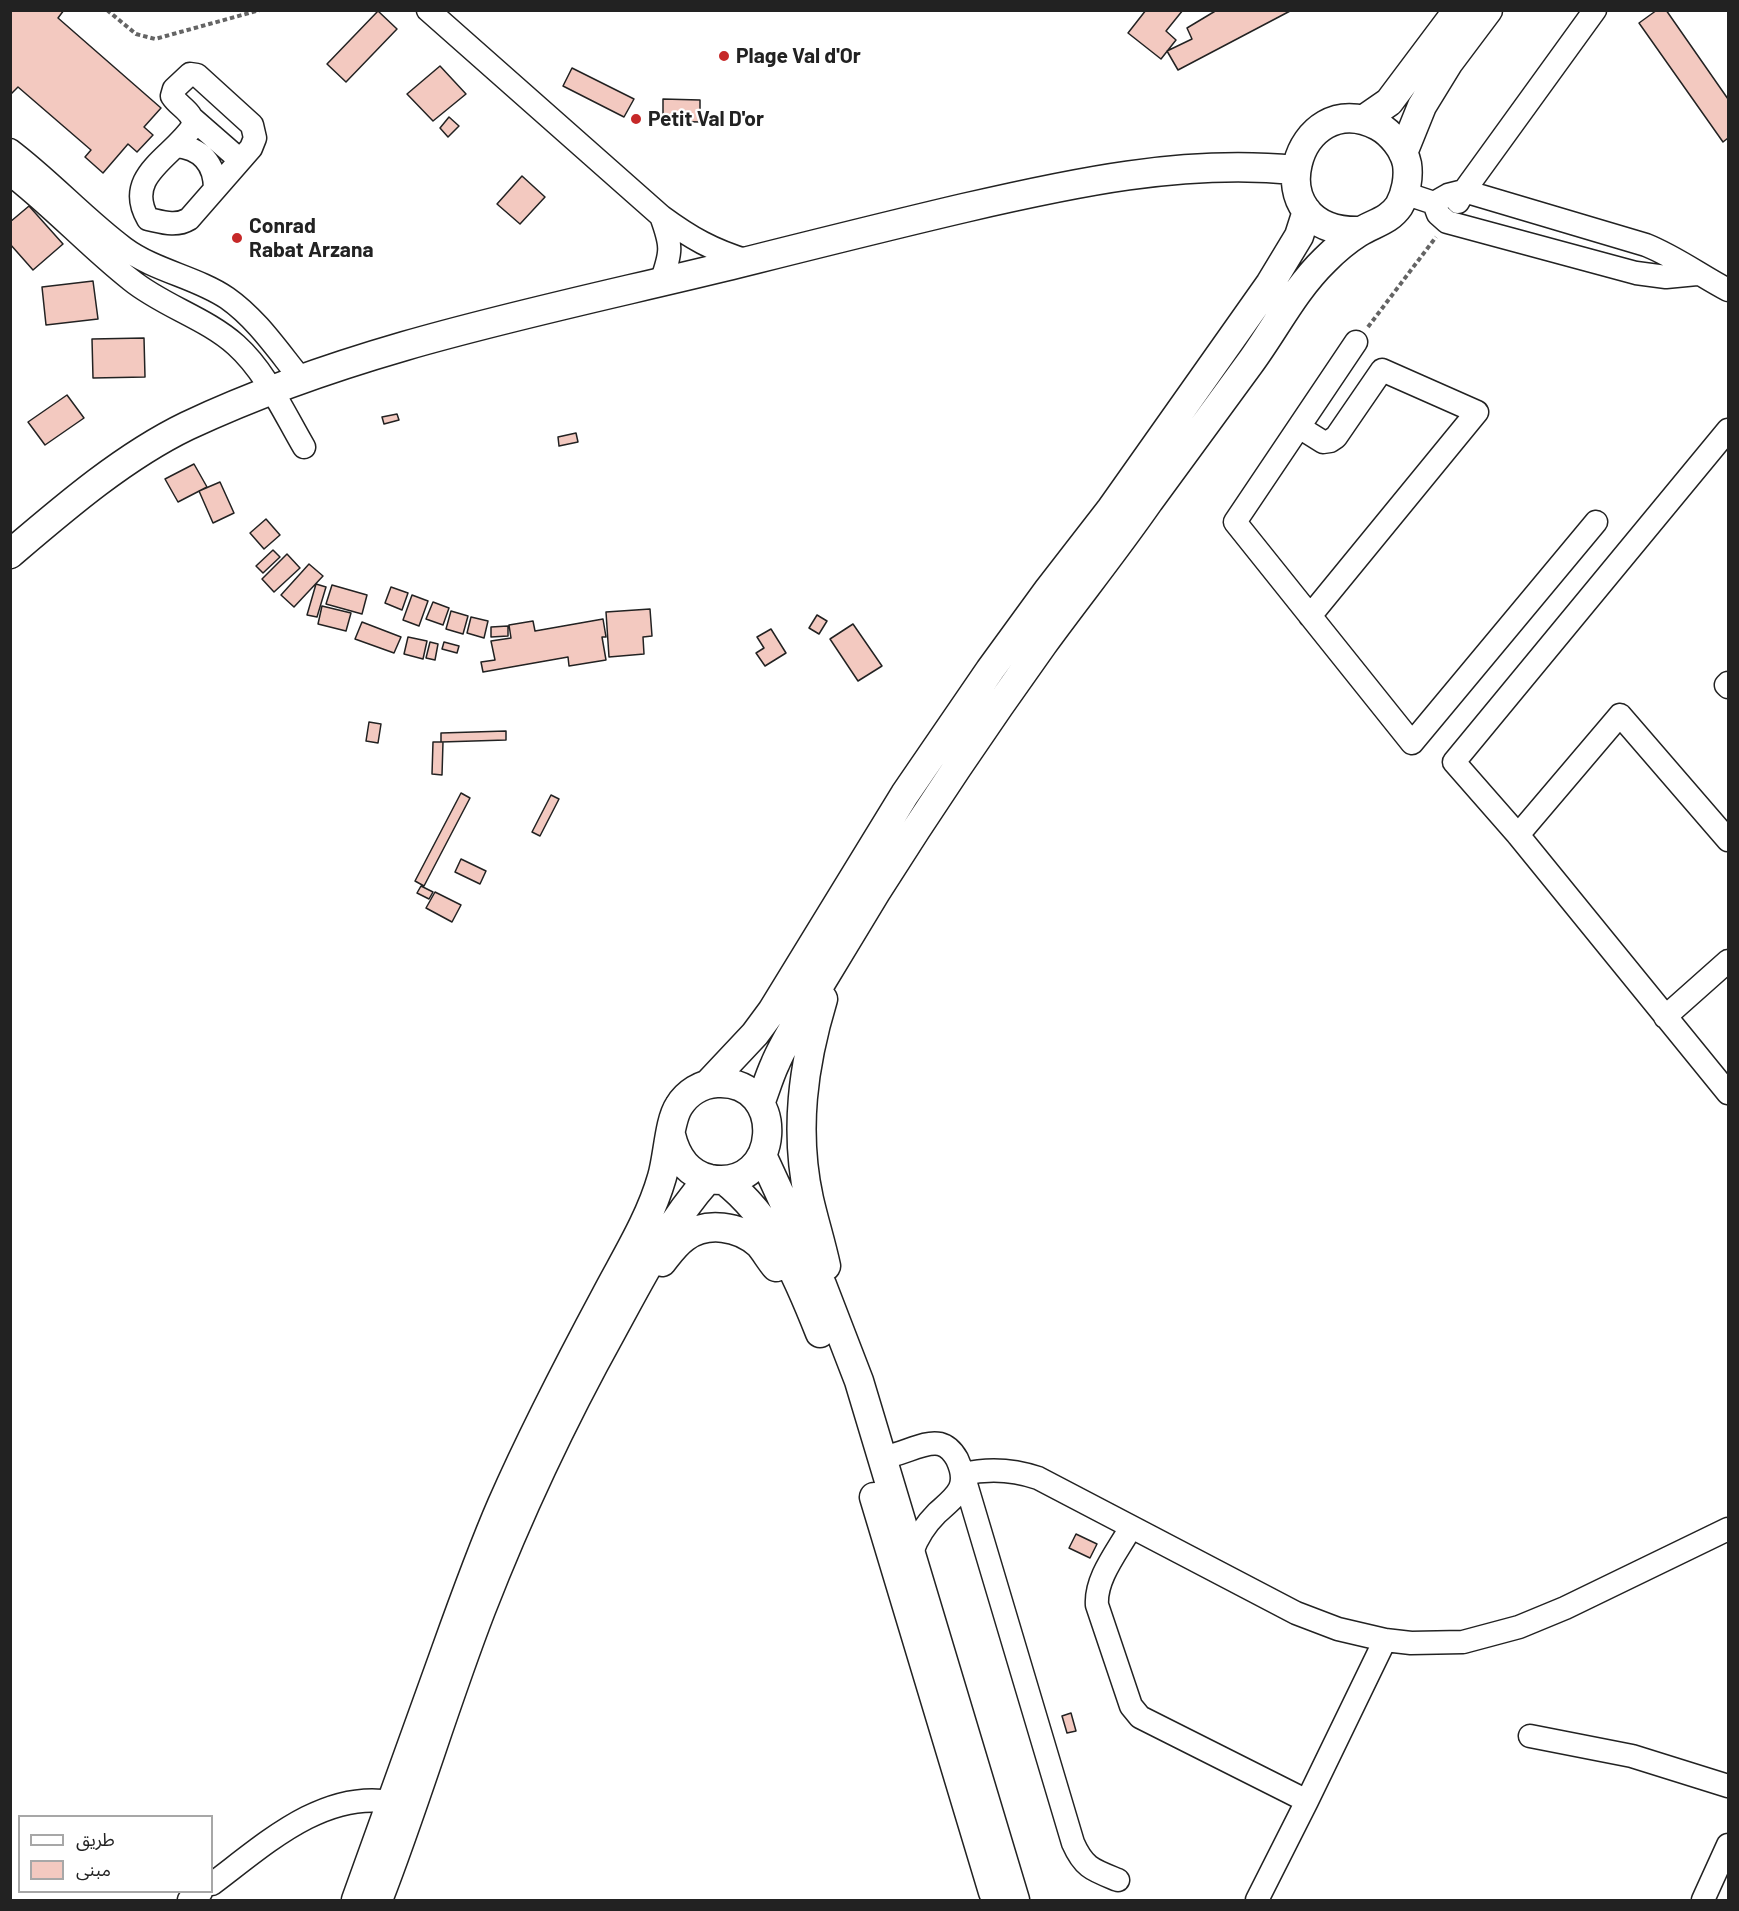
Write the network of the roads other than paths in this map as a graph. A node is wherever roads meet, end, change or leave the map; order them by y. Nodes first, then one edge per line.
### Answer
1 (428, 10) edge
2 (1458, 10) edge
3 (1488, 10) edge
4 (1595, 10) edge
5 (193, 119) junction
6 (1363, 120) junction
7 (176, 146) junction
8 (1403, 153) junction
9 (240, 160) junction
10 (13, 167) edge
11 (1295, 170) junction
12 (215, 189) junction
13 (1464, 191) junction
14 (1404, 193) junction
15 (1434, 203) junction
16 (1307, 211) junction
17 (661, 216) junction
18 (148, 219) junction
19 (1447, 222) junction
20 (1360, 231) junction
21 (125, 249) junction
22 (748, 261) junction
23 (1697, 274) junction
24 (661, 282) junction
25 (1728, 290) edge
26 (256, 325) junction
27 (1356, 342) road end
28 (236, 345) junction
29 (301, 379) junction
30 (271, 390) junction
31 (1299, 427) junction
32 (1728, 430) edge
33 (304, 447) dead end
34 (1596, 522) dead end
35 (10, 554) edge
36 (1310, 616) junction
37 (1518, 836) junction
38 (1728, 840) edge
39 (843, 946) junction
40 (1728, 960) edge
41 (1665, 1017) junction
42 (708, 1084) junction
43 (1728, 1093) edge
44 (760, 1104) junction
45 (671, 1135) junction
46 (762, 1155) junction
47 (716, 1179) junction
48 (825, 1318) junction
49 (616, 1323) junction
50 (881, 1457) junction
51 (963, 1474) junction
52 (1131, 1527) junction
53 (1728, 1529) edge
54 (912, 1552) junction
55 (1385, 1640) junction
56 (1530, 1736) dead end
57 (1728, 1786) edge
58 (1308, 1801) junction
59 (391, 1802) junction
60 (1728, 1845) edge
61 (1118, 1880) dead end
62 (213, 1883) edge
63 (356, 1900) edge
64 (378, 1900) edge
65 (995, 1900) edge
66 (1015, 1900) edge
67 (1257, 1900) edge
68 (1703, 1900) edge

1 - 17 street
2 - 6 main road
3 - 8 main road
4 - 13 street
5 - 7 street
5 - 9 street
5 - 9 street
6 - 8 main road
6 - 11 main road
7 - 12 street
7 - 18 street
8 - 14 main road
9 - 12 street
10 - 21 street
10 - 28 street
11 - 16 main road
11 - 22 main road
12 - 18 street
13 - 15 street
13 - 19 street
13 - 23 street
14 - 15 street
14 - 20 main road
15 - 19 street
16 - 20 main road
16 - 42 main road
17 - 22 street
17 - 24 street
18 - 21 street
19 - 23 street
20 - 39 main road
21 - 26 street
22 - 24 main road
23 - 25 street
24 - 29 main road
26 - 28 street
26 - 29 street
27 - 31 street
28 - 30 street
29 - 30 main road
30 - 33 street
30 - 35 main road
31 - 36 street
31 - 36 street
32 - 37 street
34 - 36 street
37 - 38 street
37 - 41 street
39 - 44 main road
39 - 48 main road
40 - 41 street
41 - 43 street
42 - 44 main road
42 - 45 main road
44 - 46 main road
45 - 47 main road
45 - 59 main road
46 - 47 main road
46 - 48 main road
47 - 48 main road
47 - 49 main road
48 - 49 main road
48 - 50 main road
48 - 65 main road
49 - 64 main road
50 - 51 street
50 - 54 main road
51 - 52 street
51 - 54 street
51 - 61 street
52 - 55 street
52 - 58 street
53 - 55 street
54 - 66 main road
55 - 58 street
56 - 57 street
58 - 67 street
59 - 62 street
59 - 63 main road
60 - 68 street

